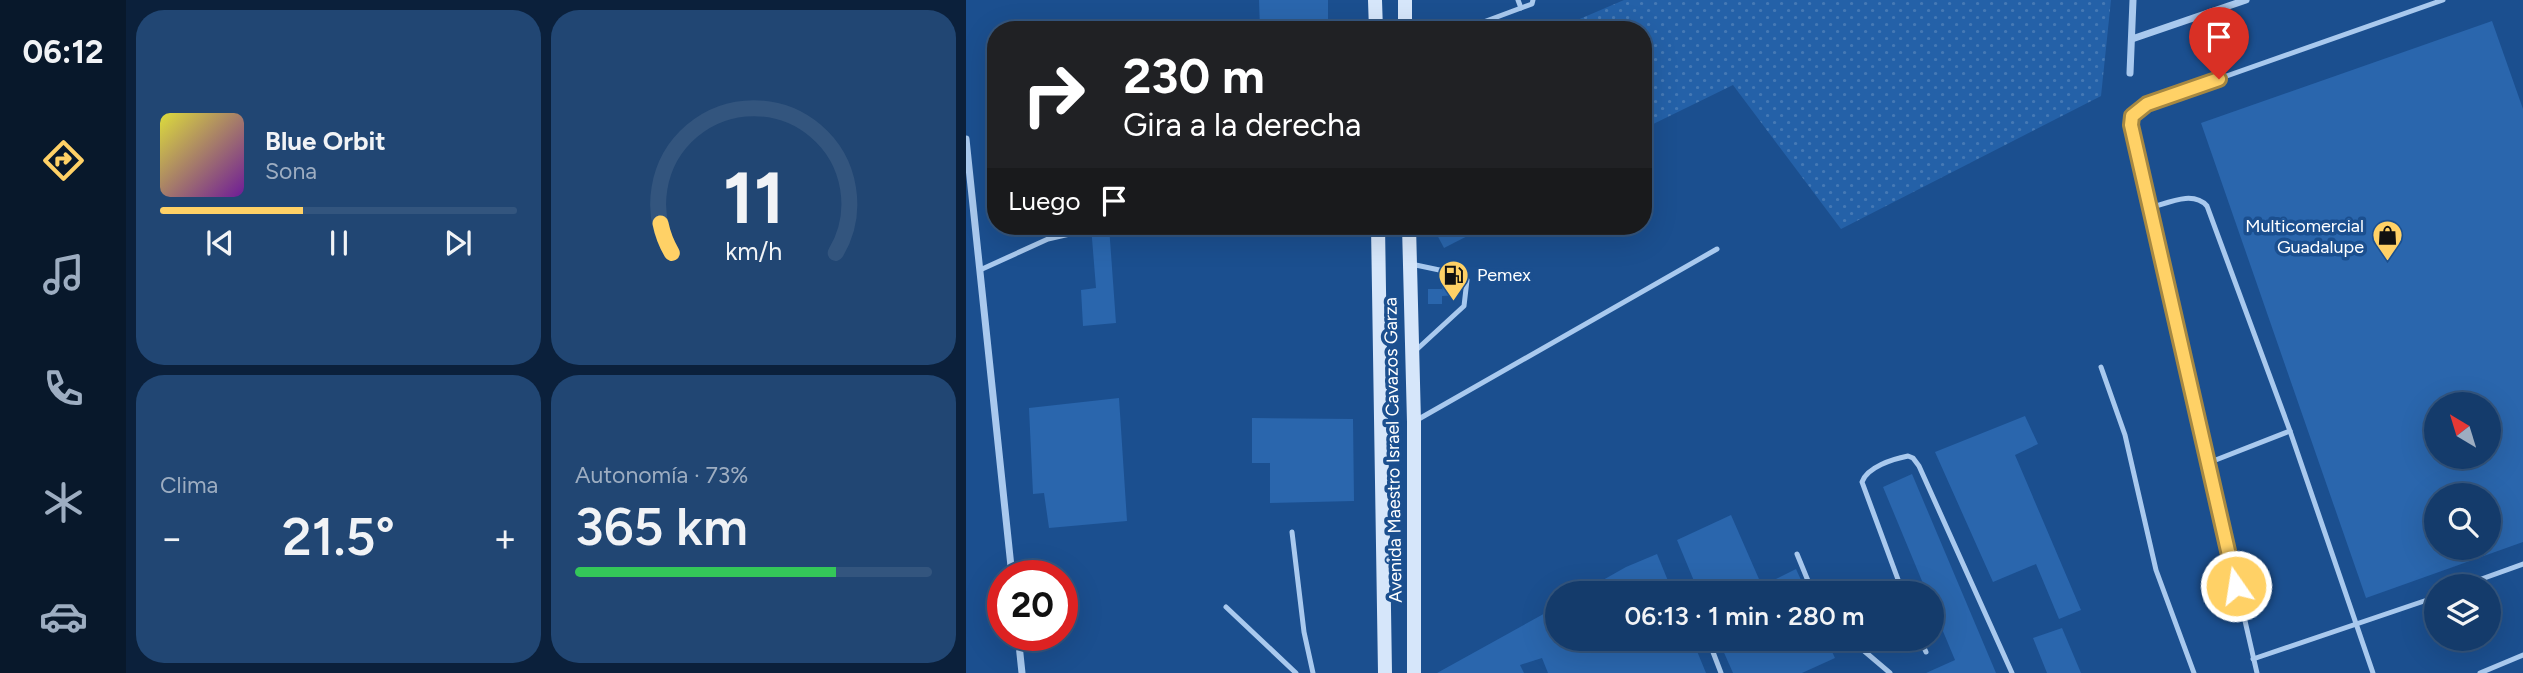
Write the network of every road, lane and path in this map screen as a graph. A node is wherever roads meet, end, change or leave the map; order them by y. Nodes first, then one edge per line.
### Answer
1 (1375, 0) edge
2 (1405, 0) edge
3 (1518, 0) edge
4 (1541, 0) edge
5 (2133, 0) edge
6 (2246, 0) edge
7 (2443, 0) edge
8 (1532, 2) edge
9 (1521, 8) junction
10 (1376, 21) edge
11 (1405, 21) edge
12 (1486, 21) edge
13 (2132, 38) junction
14 (2130, 73) dead end
15 (966, 139) edge
16 (2150, 208) junction
17 (1065, 235) edge
18 (1378, 235) edge
19 (1409, 235) edge
20 (1717, 249) dead end
21 (1410, 264) junction
22 (980, 270) junction
23 (1412, 354) junction
24 (2101, 367) dead end
25 (1414, 422) junction
26 (2290, 431) junction
27 (2208, 463) junction
28 (1292, 532) dead end
29 (1797, 554) dead end
30 (1010, 560) edge
31 (2523, 564) edge
32 (2495, 574) edge
33 (1808, 581) edge
34 (1899, 581) edge
35 (2424, 601) edge
36 (1226, 607) dead end
37 (2356, 624) junction
38 (1020, 651) edge
39 (1713, 651) edge
40 (1864, 651) edge
41 (2523, 655) edge
42 (2253, 659) junction
43 (1022, 673) edge
44 (1296, 673) edge
45 (1313, 673) edge
46 (1385, 673) edge
47 (1415, 673) edge
48 (1721, 673) edge
49 (1890, 673) edge
50 (2012, 673) edge
51 (2194, 673) edge
52 (2257, 673) edge
53 (2373, 673) edge
54 (2480, 673) edge

1 - 10 main road
2 - 11 main road
3 - 9 lane
4 - 8 lane
5 - 13 street
6 - 13 street
7 - 16 lane
8 - 9 lane
9 - 12 lane
13 - 14 street
15 - 22 street
16 - 26 lane
16 - 27 lane
17 - 22 lane
18 - 46 main road, Avenida Maestro Israel Cavazos Garza
19 - 21 main road, Avenida Maestro Israel Cavazos Garza
20 - 25 lane
21 - 23 main road, Avenida Maestro Israel Cavazos Garza
21 - 23 lane
22 - 30 street
23 - 25 main road, Avenida Maestro Israel Cavazos Garza
24 - 51 lane
25 - 47 main road, Avenida Maestro Israel Cavazos Garza
26 - 27 lane
26 - 37 lane
27 - 42 lane
28 - 45 lane
29 - 33 lane
31 - 32 lane
34 - 50 lane
35 - 37 lane
36 - 44 lane
37 - 42 lane
37 - 53 lane
38 - 43 street
39 - 48 lane
40 - 49 lane
41 - 54 lane
42 - 52 lane

